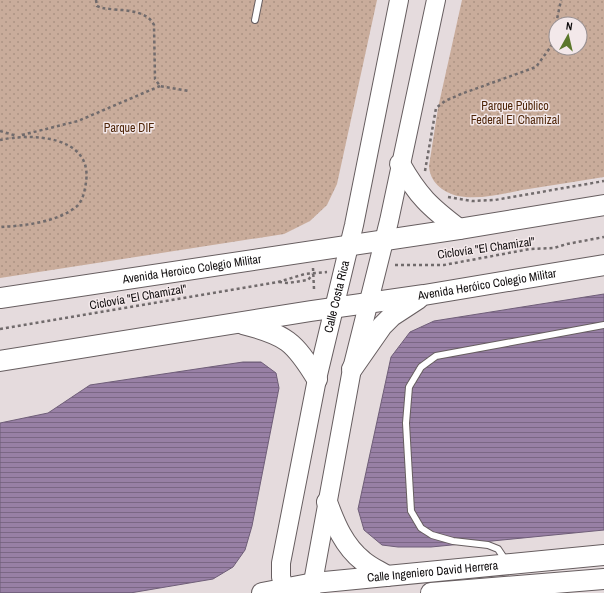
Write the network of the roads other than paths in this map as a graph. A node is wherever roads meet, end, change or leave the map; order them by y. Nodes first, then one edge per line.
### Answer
1 (259, 0) edge
2 (399, 0) edge
3 (436, 0) edge
4 (255, 20) dead end
5 (400, 164) junction
6 (604, 205) edge
7 (459, 229) junction
8 (384, 240) junction
9 (349, 245) junction
10 (604, 265) edge
11 (424, 295) junction
12 (0, 298) edge
13 (370, 303) junction
14 (333, 307) junction
15 (237, 323) junction
16 (604, 325) edge
17 (0, 361) edge
18 (352, 369) junction
19 (317, 379) junction
20 (327, 502) junction
21 (604, 555) edge
22 (509, 565) junction
23 (387, 576) junction
24 (604, 579) edge
25 (313, 588) edge
26 (514, 590) edge
27 (285, 591) edge
28 (262, 593) edge
29 (432, 593) edge

1 - 4 lane
2 - 9 main road, Calle Costa Rica
3 - 5 main road
5 - 7 main road
5 - 8 main road
6 - 7 main road
7 - 8 main road
8 - 9 main road, Avenida Heroico Colegio Militar
8 - 13 main road
9 - 12 main road, Avenida Heroico Colegio Militar
9 - 14 main road, Calle Costa Rica
10 - 11 main road, Avenida Heróico Colegio Militar
11 - 13 main road, Avenida Heróico Colegio Militar
11 - 18 main road
13 - 14 main road
13 - 18 main road
14 - 15 main road
14 - 19 main road, Calle Costa Rica
15 - 17 main road
15 - 19 main road
16 - 22 lane
18 - 20 main road
19 - 27 main road, Calle Costa Rica
20 - 23 main road
20 - 25 main road
21 - 22 main road, Calle Ingeniero David Herrera
22 - 23 main road, Calle Ingeniero David Herrera
22 - 26 main road
23 - 25 main road, Calle Ingeniero David Herrera
24 - 26 main road, Calle Ingeniero David Herrera
25 - 27 main road, Calle Ingeniero David Herrera
26 - 29 main road, Calle Ingeniero David Herrera
27 - 28 main road, Calle Ingeniero David Herrera

